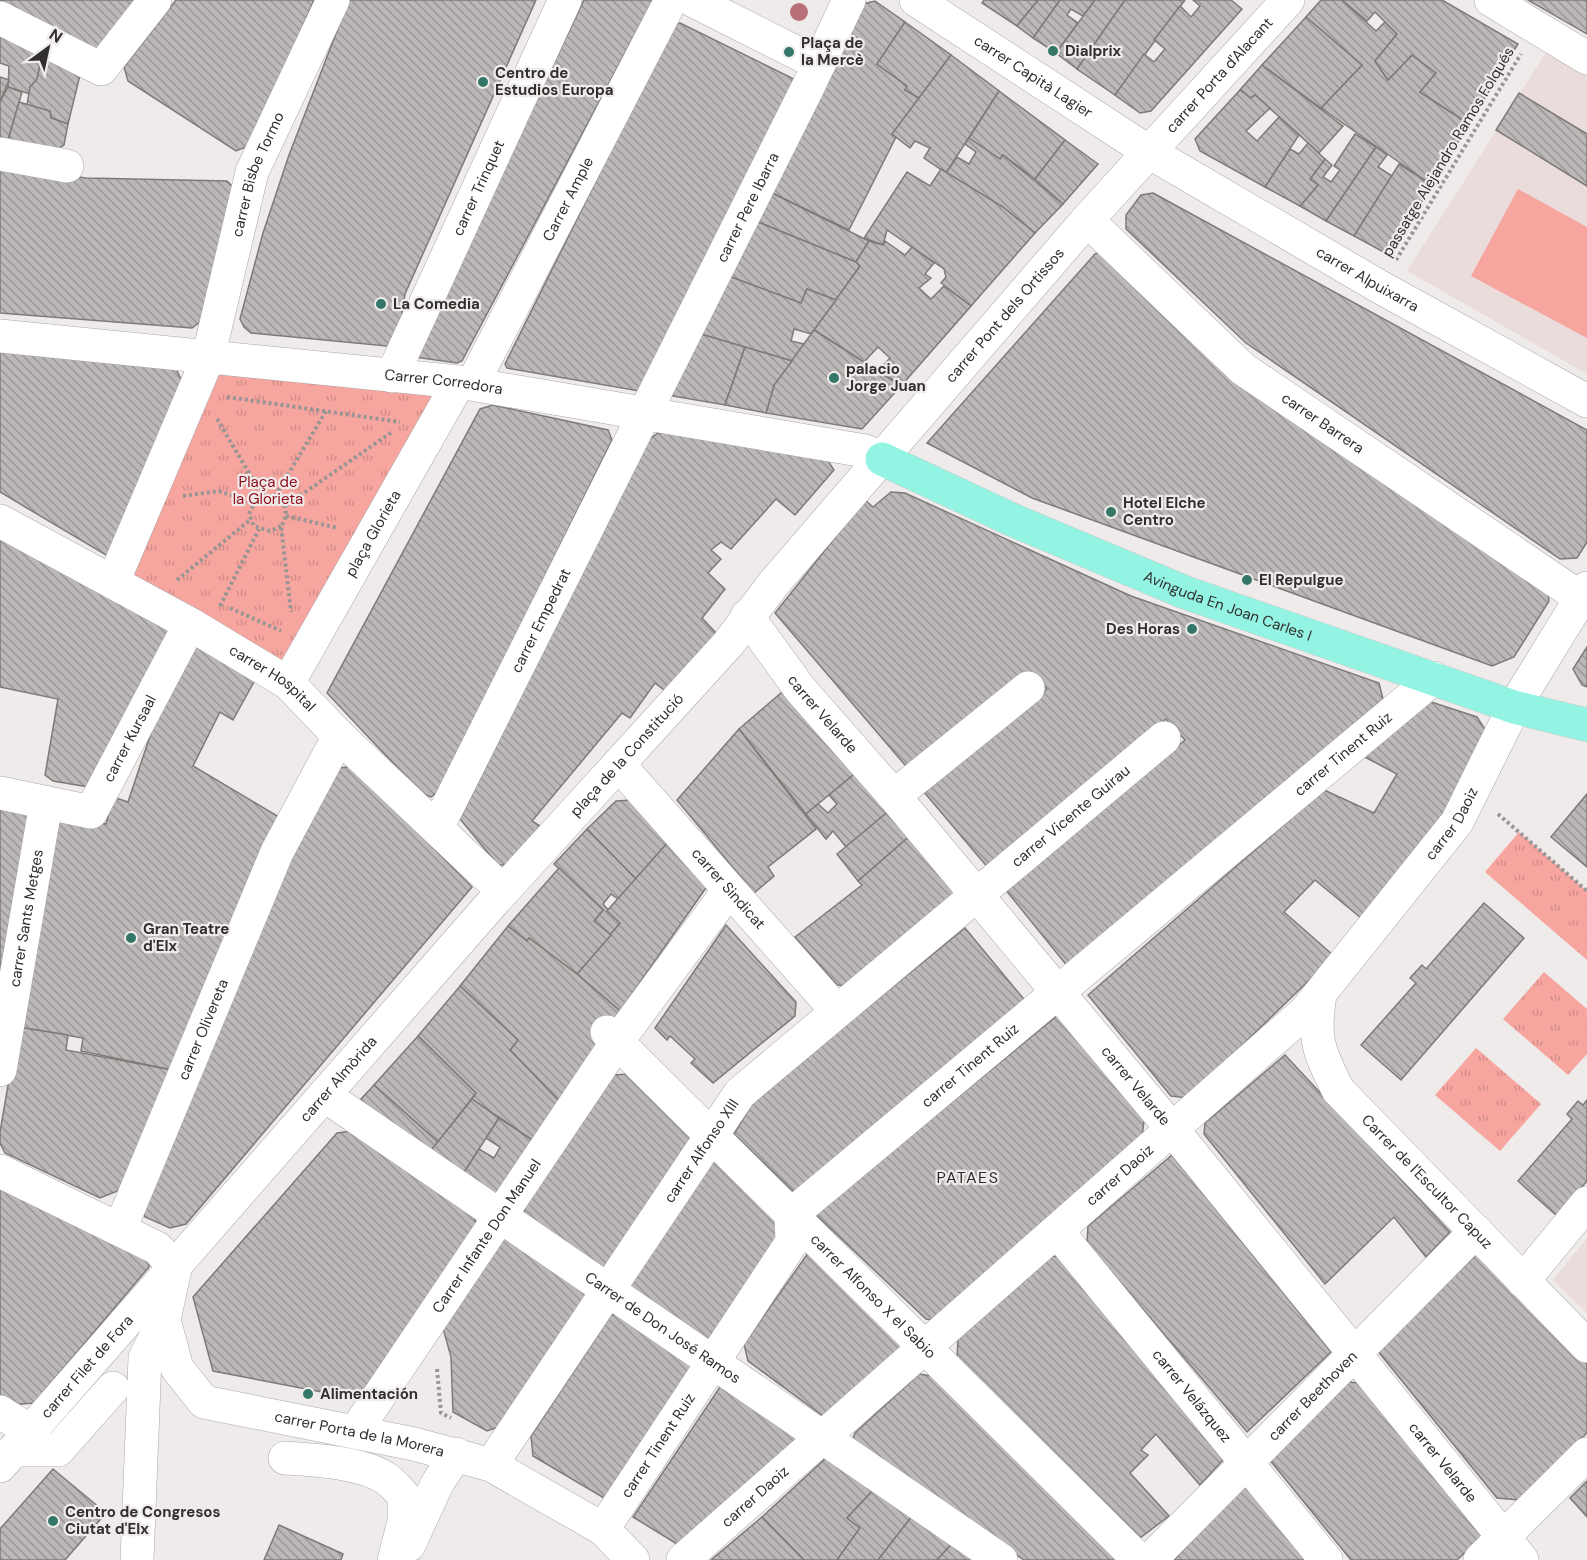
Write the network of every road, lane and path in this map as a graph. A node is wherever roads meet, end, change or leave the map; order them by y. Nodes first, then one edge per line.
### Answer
1 (155, 0) edge
2 (333, 0) edge
3 (565, 0) edge
4 (692, 0) edge
5 (849, 0) edge
6 (916, 0) edge
7 (1288, 0) edge
8 (1491, 0) edge
9 (667, 8) edge
10 (0, 18) edge
11 (1537, 29) junction
12 (1587, 58) edge
13 (819, 64) junction
14 (1149, 152) junction
15 (0, 154) edge
16 (67, 166) dead end
17 (1088, 220) junction
18 (1380, 287) junction
19 (0, 336) edge
20 (208, 358) junction
21 (392, 376) junction
22 (466, 382) junction
23 (225, 397) dead end
24 (1587, 401) edge
25 (326, 411) junction
26 (644, 414) junction
27 (216, 417) dead end
28 (882, 459) junction
29 (262, 495) junction
30 (275, 496) junction
31 (148, 502) junction
32 (252, 502) junction
33 (285, 506) junction
34 (286, 516) junction
35 (250, 520) junction
36 (0, 521) edge
37 (281, 526) junction
38 (259, 529) junction
39 (349, 531) dead end
40 (113, 582) junction
41 (175, 582) dead end
42 (1584, 593) edge
43 (291, 614) dead end
44 (747, 616) junction
45 (198, 629) junction
46 (1434, 678) junction
47 (288, 683) junction
48 (1028, 688) dead end
49 (1514, 707) junction
50 (1587, 725) edge
51 (339, 736) junction
52 (1164, 738) dead end
53 (619, 765) junction
54 (1472, 792) junction
55 (0, 793) edge
56 (894, 796) junction
57 (46, 803) junction
58 (437, 828) junction
59 (729, 890) junction
60 (503, 891) junction
61 (1587, 891) edge
62 (978, 896) junction
63 (1056, 992) junction
64 (1320, 994) junction
65 (837, 1011) junction
66 (612, 1037) junction
67 (0, 1070) edge
68 (324, 1095) junction
69 (1172, 1129) junction
70 (710, 1137) junction
71 (0, 1171) edge
72 (1587, 1203) edge
73 (791, 1215) junction
74 (502, 1217) junction
75 (120, 1229) junction
76 (1057, 1231) junction
77 (1476, 1232) junction
78 (175, 1267) junction
79 (1523, 1281) junction
80 (608, 1291) junction
81 (164, 1320) junction
82 (416, 1340) junction
83 (1587, 1346) edge
84 (925, 1347) junction
85 (1354, 1354) junction
86 (713, 1362) junction
87 (113, 1388) dead end
88 (0, 1412) edge
89 (451, 1419) dead end
90 (355, 1432) junction
91 (822, 1437) junction
92 (15, 1449) edge
93 (456, 1454) junction
94 (1587, 1454) edge
95 (285, 1458) dead end
96 (1247, 1463) junction
97 (491, 1465) junction
98 (603, 1529) junction
99 (1513, 1548) edge
100 (137, 1560) edge
101 (394, 1560) edge
102 (402, 1560) edge
103 (633, 1560) edge
104 (683, 1560) edge
105 (1001, 1560) edge
106 (1139, 1560) edge
107 (1150, 1560) edge
108 (1326, 1560) edge
109 (1480, 1560) edge

1 - 10 street
2 - 20 street, carrer Bisbe Tormo
3 - 21 street, carrer Trinquet
4 - 13 street
5 - 13 street, carrer Pere Ibarra
6 - 14 street, carrer Capità Lagier
7 - 14 street, carrer Porta d'Alacant
8 - 11 street
9 - 22 street, Carrer Ample
11 - 12 street
11 - 18 path, passatge Alejandro Ramos Folqués
13 - 26 street, carrer Pere Ibarra
14 - 17 street, carrer Pont dels Ortissos
14 - 18 street, carrer Alpuixarra
15 - 16 street
17 - 28 street, carrer Pont dels Ortissos
17 - 42 street, carrer Barrera
18 - 24 street, carrer Alpuixarra
19 - 20 street, Carrer Corredora
20 - 21 street, Carrer Corredora
20 - 31 street
21 - 22 street, Carrer Corredora
22 - 26 street, Carrer Corredora
22 - 47 street, plaça Glorieta
23 - 25 path
25 - 30 path
25 - 33 path
26 - 28 street, Carrer Corredora
26 - 58 street, carrer Empedrat
27 - 29 path
28 - 44 street, carrer Pont dels Ortissos
28 - 46 main road, Avinguda En Joan Carles I
29 - 30 path
29 - 32 path
30 - 33 path
31 - 32 path
31 - 40 street
32 - 35 path
33 - 34 path
34 - 37 path
34 - 39 path
35 - 38 path
35 - 41 path
36 - 40 street, carrer Hospital
37 - 38 path
37 - 43 path
38 - 45 path
40 - 45 street, carrer Hospital
42 - 49 street, carrer Daoiz
44 - 53 street, plaça de la Constitució
44 - 56 street, carrer Velarde
45 - 47 street, carrer Hospital
45 - 57 street, carrer Kursaal
46 - 49 main road, Avinguda En Joan Carles I
46 - 63 street, carrer Tinent Ruiz
47 - 51 street, carrer Hospital
48 - 56 street
49 - 50 main road, Avinguda En Joan Carles I
49 - 54 street, carrer Daoiz
51 - 58 street, carrer Hospital
51 - 75 street, carrer Olivereta
52 - 62 street, carrer Vicente Guirau
53 - 59 street, carrer Sindicat
53 - 60 street, plaça de la Constitució
54 - 61 path
54 - 64 street, carrer Daoiz
55 - 57 street
56 - 62 street, carrer Velarde
57 - 67 street, carrer Sants Metges
58 - 60 street, carrer Hospital
59 - 65 street, carrer Sindicat
59 - 66 street, Carrer Infante Don Manuel
60 - 68 street, carrer Almòrida
62 - 63 street, carrer Velarde
62 - 65 street, carrer Alfonso XIII
63 - 69 street, carrer Velarde
63 - 73 street, carrer Tinent Ruiz
64 - 69 street, carrer Daoiz
64 - 77 street, Carrer de l'Escultor Capuz
65 - 70 street, carrer Alfonso XIII
66 - 70 street, carrer Alfonso X el Sabio
66 - 74 street, Carrer Infante Don Manuel
68 - 74 street, Carrer de Don José Ramos
68 - 78 street, carrer Almòrida
69 - 76 street, carrer Daoiz
69 - 85 street, carrer Velarde
70 - 73 street, carrer Alfonso X el Sabio
70 - 80 street, carrer Alfonso XIII
71 - 75 street
72 - 79 street
73 - 84 street, carrer Alfonso X el Sabio
73 - 86 street, carrer Tinent Ruiz
74 - 80 street, Carrer de Don José Ramos
74 - 82 street, Carrer Infante Don Manuel
75 - 78 street
76 - 84 street, carrer Daoiz
76 - 96 street, carrer Velázquez
77 - 79 street, Carrer de l'Escultor Capuz
77 - 85 street, carrer Beethoven
78 - 81 street, carrer Porta de la Morera
78 - 92 street, carrer Filet de Fora
79 - 83 street, Carrer de l'Escultor Capuz
80 - 86 street, Carrer de Don José Ramos
80 - 97 street, carrer Alfonso XIII
81 - 90 street, carrer Porta de la Morera
81 - 100 street
82 - 89 path
82 - 90 street, Carrer Infante Don Manuel
84 - 91 street, carrer Daoiz
84 - 106 street, carrer Alfonso X el Sabio
85 - 96 street, carrer Beethoven
85 - 99 street, carrer Velarde
86 - 91 street, Carrer de Don José Ramos
86 - 98 street, carrer Tinent Ruiz
87 - 92 street
88 - 92 street
90 - 93 street, carrer Porta de la Morera
91 - 104 street, carrer Daoiz
91 - 105 street, Carrer de Don José Ramos
93 - 97 street, carrer Porta de la Morera
93 - 102 street
94 - 99 street
95 - 101 street
96 - 107 street, carrer Beethoven
96 - 108 street, carrer Velázquez
97 - 98 street, carrer Porta de la Morera
98 - 103 street, carrer Porta de la Morera
99 - 109 street

